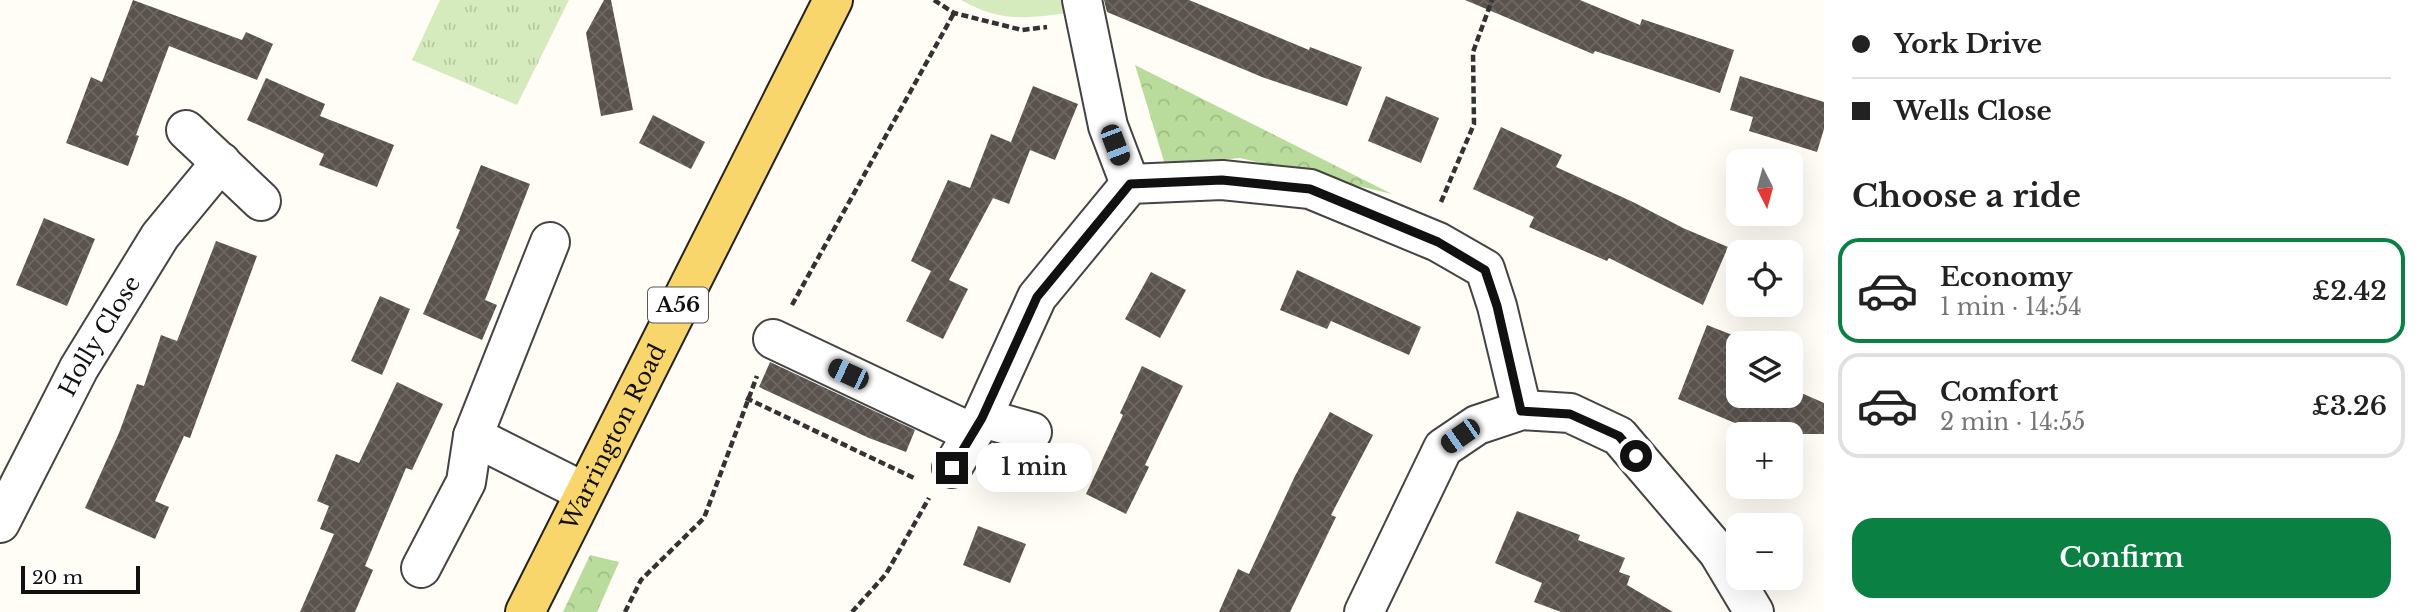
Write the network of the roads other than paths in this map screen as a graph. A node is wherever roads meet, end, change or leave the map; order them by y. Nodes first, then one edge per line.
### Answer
1 (829, 1) edge
2 (1084, 11) edge
3 (186, 130) dead end
4 (221, 162) junction
5 (1130, 184) junction
6 (261, 201) dead end
7 (550, 242) dead end
8 (773, 339) dead end
9 (1521, 411) junction
10 (977, 425) junction
11 (1032, 432) dead end
12 (473, 436) junction
13 (936, 480) road end
14 (584, 492) junction
15 (0, 523) edge
16 (421, 568) dead end
17 (525, 612) edge
18 (1364, 612) edge
19 (1754, 612) edge

1 - 14 main road, Warrington Road / A56
2 - 5 street
3 - 4 street
4 - 6 street
4 - 15 street, Holly Close
5 - 9 street
5 - 10 street
7 - 12 street
8 - 10 street
9 - 18 street
9 - 19 street
10 - 11 street
10 - 13 street
12 - 14 street
12 - 16 street
14 - 17 main road, Warrington Road / A56

